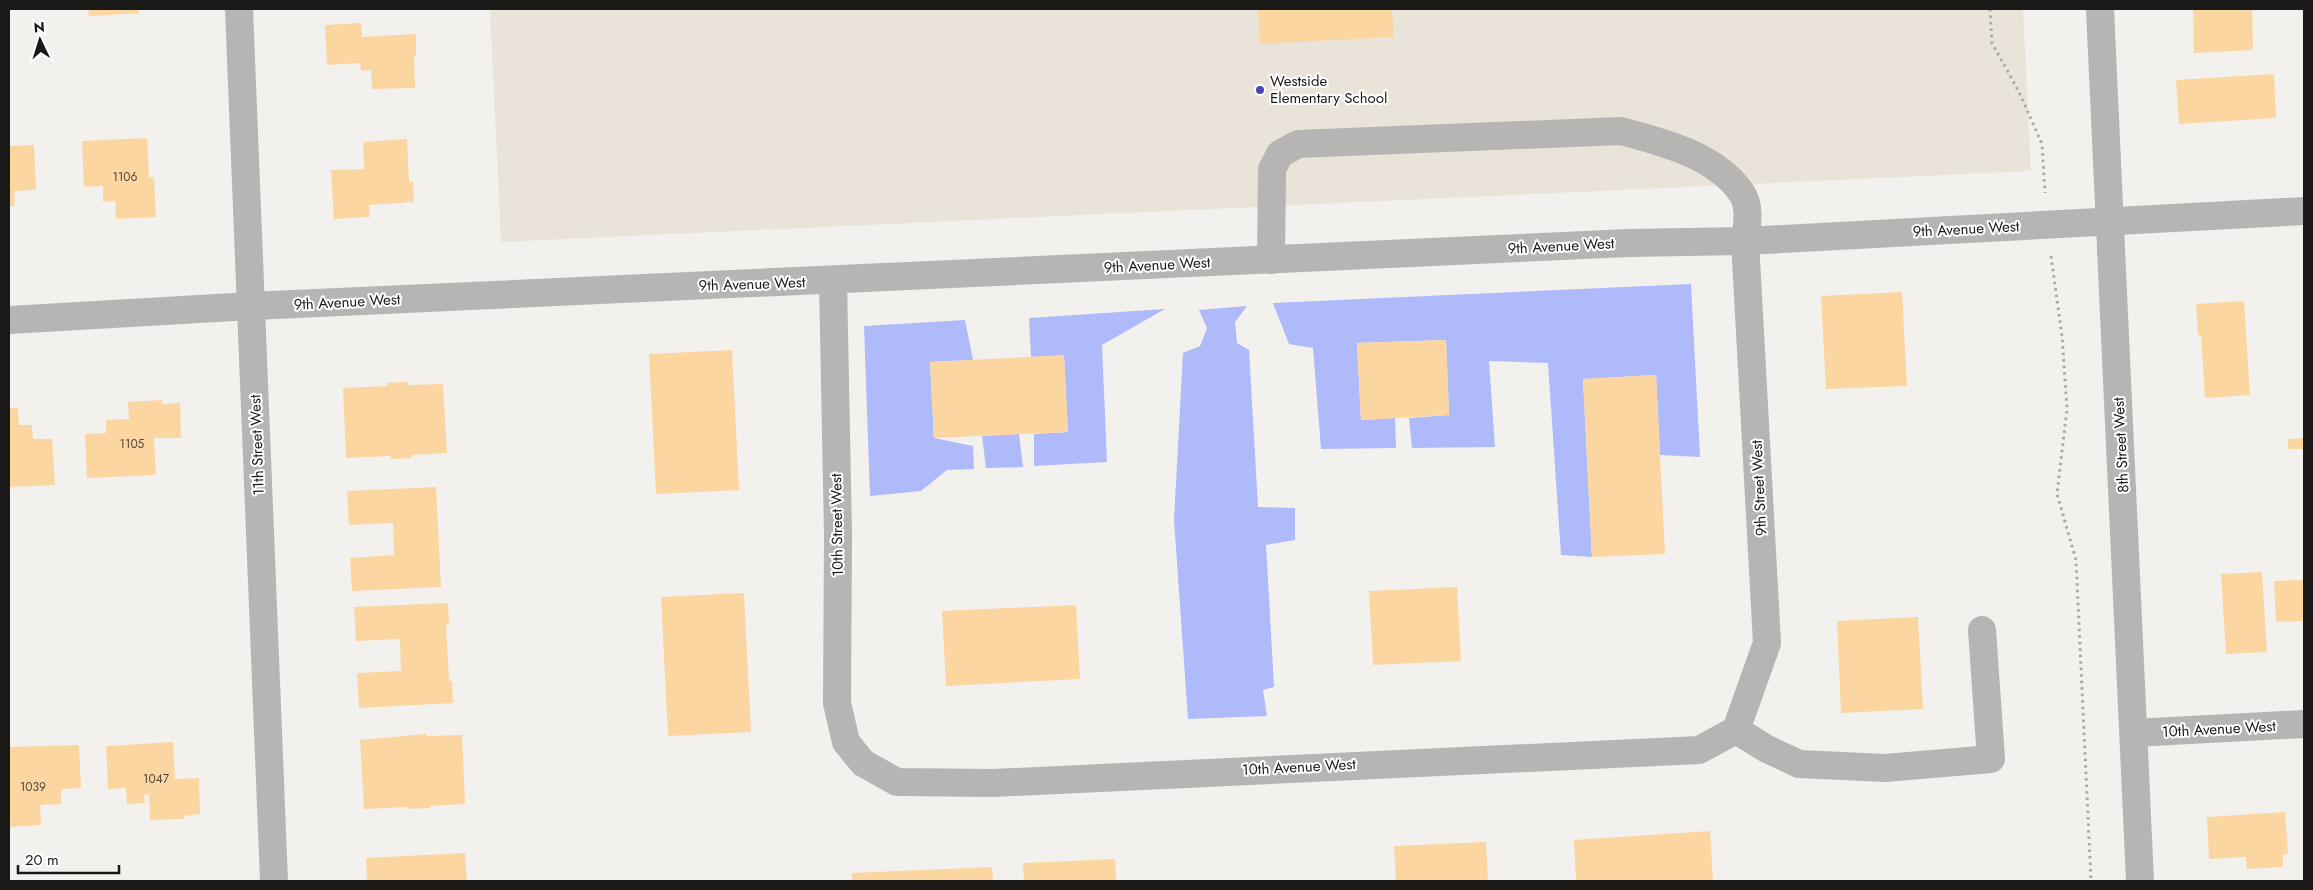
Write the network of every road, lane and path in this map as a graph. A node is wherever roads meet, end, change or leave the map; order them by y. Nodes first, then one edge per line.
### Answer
1 (239, 9) edge
2 (1990, 9) edge
3 (2100, 9) edge
4 (2304, 210) edge
5 (2110, 221) junction
6 (2046, 224) junction
7 (1745, 241) junction
8 (1271, 260) junction
9 (833, 280) junction
10 (252, 306) junction
11 (9, 320) edge
12 (1982, 630) dead end
13 (2304, 724) edge
14 (1736, 730) junction
15 (2134, 733) junction
16 (863, 763) joint
17 (274, 881) edge
18 (2091, 881) edge
19 (2140, 881) edge

1 - 10 street, 11th Street West
2 - 6 path
3 - 5 street, 8th Street West
4 - 5 street, 9th Avenue West
5 - 6 street, 9th Avenue West
5 - 15 street, 8th Street West
6 - 7 street, 9th Avenue West
6 - 18 path
7 - 8 street, 9th Avenue West
7 - 8 street, 9th Street West
7 - 14 street, 9th Street West
8 - 9 street, 9th Avenue West
9 - 10 street, 9th Avenue West
9 - 16 street, 10th Street West
10 - 11 street, 9th Avenue West
10 - 17 street, 11th Street West
12 - 14 street
13 - 15 street, 10th Avenue West
14 - 16 street, 10th Avenue West
15 - 19 street, 8th Street West

